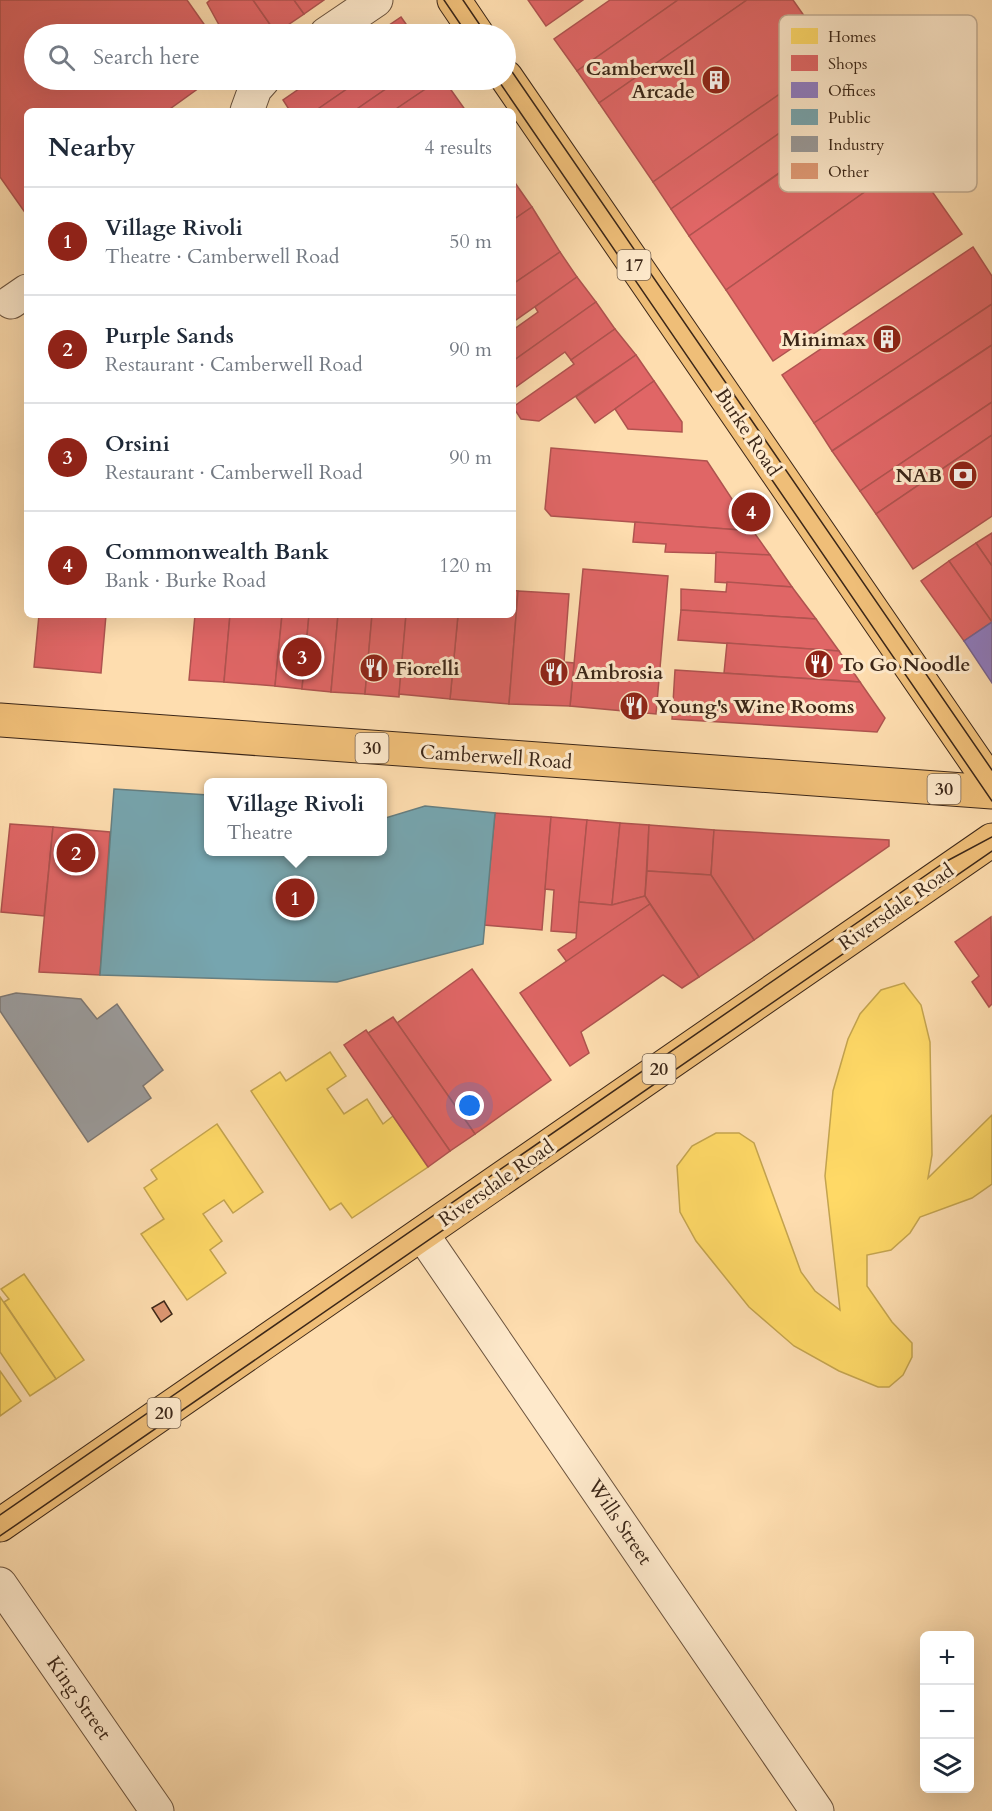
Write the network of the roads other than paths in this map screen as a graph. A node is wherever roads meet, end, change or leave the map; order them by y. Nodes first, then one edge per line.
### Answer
1 (376, 0) edge
2 (454, 0) edge
3 (341, 24) edge
4 (470, 24) edge
5 (255, 90) edge
6 (515, 90) edge
7 (248, 108) edge
8 (0, 720) edge
9 (992, 785) edge
10 (992, 792) edge
11 (992, 840) edge
12 (422, 1234) junction
13 (0, 1525) edge
14 (0, 1584) edge
15 (157, 1811) edge
16 (817, 1811) edge

1 - 3 street
2 - 4 main road
5 - 7 street
6 - 9 main road, Burke Road / 17
8 - 10 main road, Camberwell Road / 30
11 - 12 main road, Riversdale Road / 20
12 - 13 main road, Riversdale Road / 20
12 - 16 street, Wills Street
14 - 15 street, King Street

